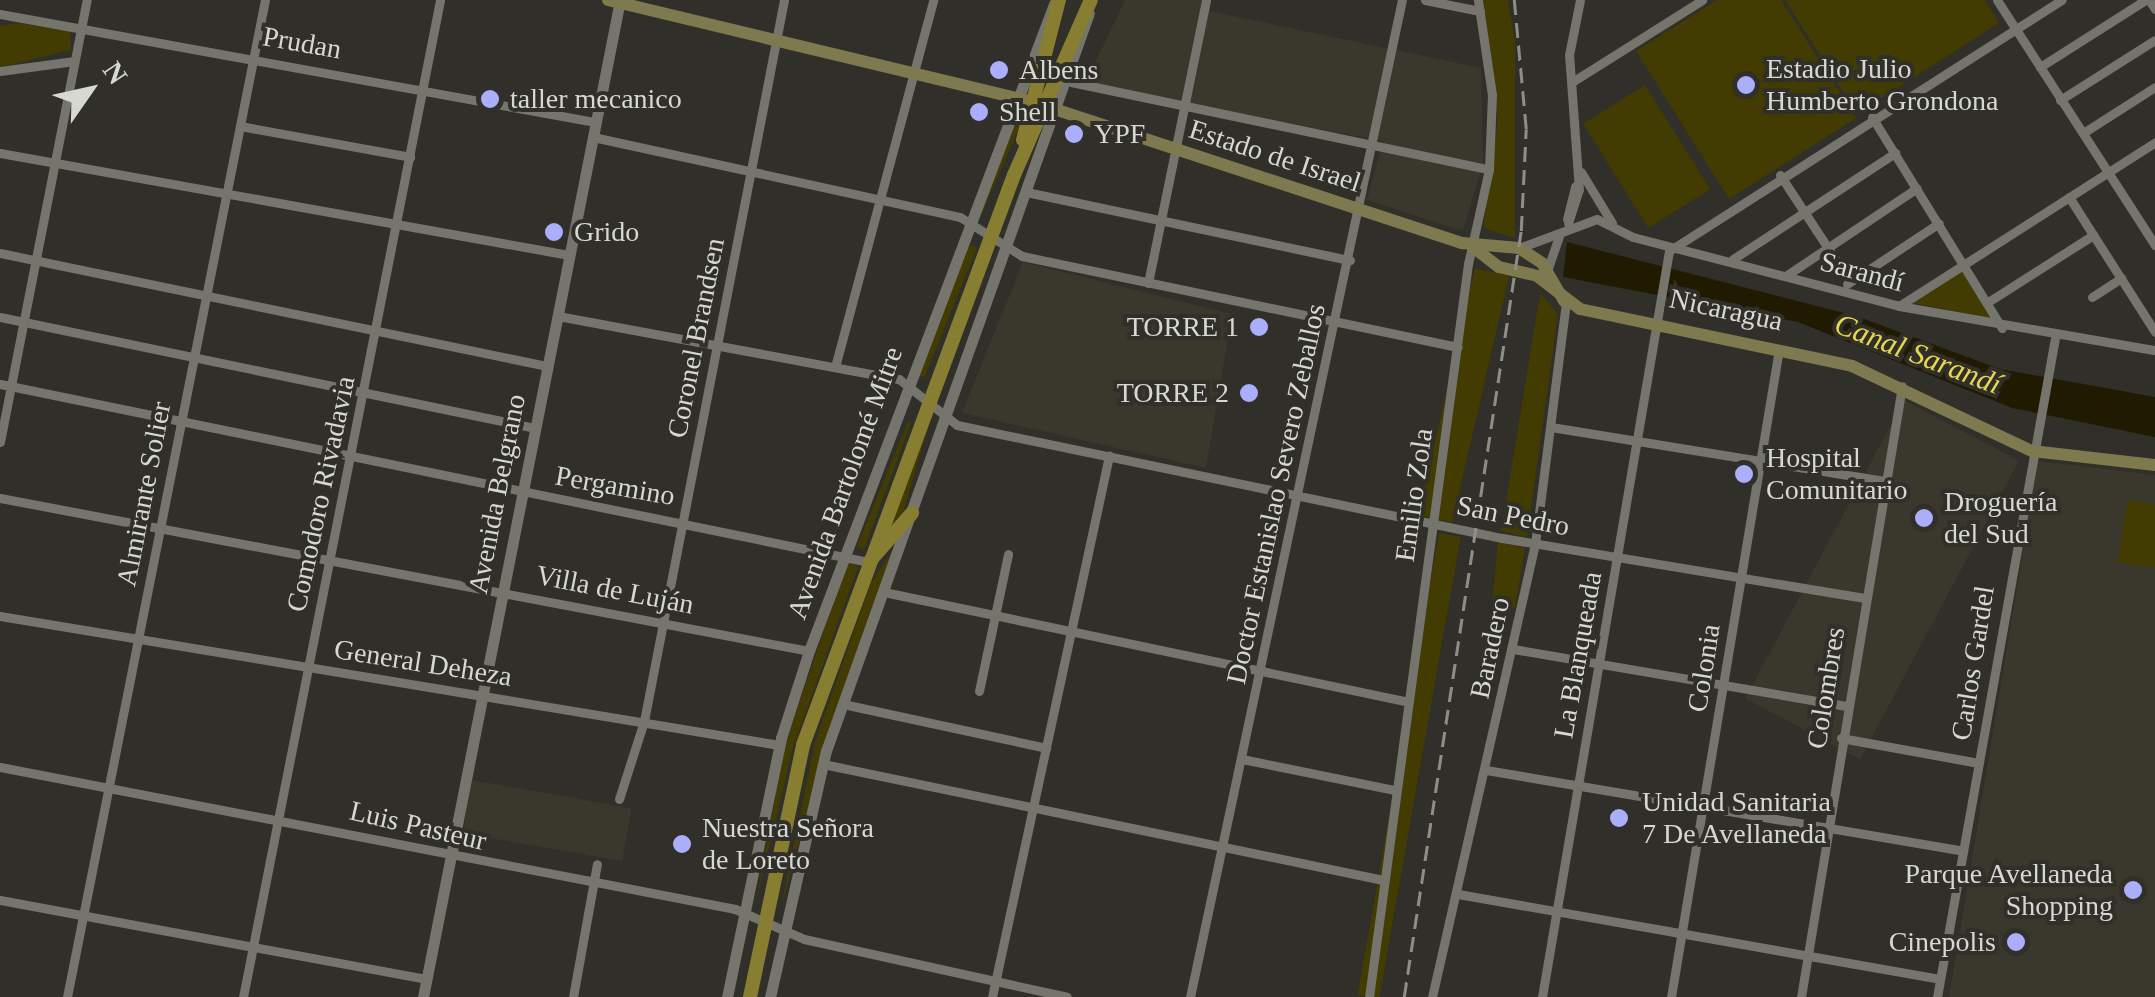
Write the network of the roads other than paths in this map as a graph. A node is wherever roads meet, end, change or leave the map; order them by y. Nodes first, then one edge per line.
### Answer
1 (87, 0) edge
2 (265, 0) edge
3 (440, 0) edge
4 (784, 0) edge
5 (932, 0) edge
6 (1057, 0) edge
7 (1081, 0) edge
8 (1091, 0) edge
9 (1206, 0) edge
10 (1402, 0) edge
11 (1425, 0) edge
12 (1580, 0) edge
13 (1702, 0) edge
14 (1997, 0) edge
15 (2062, 0) edge
16 (2147, 0) edge
17 (616, 1) edge
18 (1479, 6) edge
19 (2155, 8) edge
20 (0, 14) edge
21 (1076, 26) junction
22 (82, 28) junction
23 (2016, 29) junction
24 (776, 38) junction
25 (2155, 40) edge
26 (253, 58) junction
27 (74, 61) junction
28 (2040, 68) junction
29 (0, 71) edge
30 (916, 73) junction
31 (1071, 82) junction
32 (1572, 82) junction
33 (424, 87) junction
34 (2155, 87) edge
35 (1013, 96) junction
36 (2060, 100) junction
37 (1039, 104) junction
38 (1185, 106) junction
39 (1061, 112) junction
40 (1872, 117) junction
41 (595, 122) junction
42 (240, 126) junction
43 (2082, 134) junction
44 (592, 137) junction
45 (2155, 142) edge
46 (1374, 145) junction
47 (1175, 150) junction
48 (0, 152) edge
49 (1895, 153) junction
50 (410, 156) junction
51 (1579, 162) junction
52 (56, 164) junction
53 (752, 168) junction
54 (1489, 170) junction
55 (2107, 173) junction
56 (1780, 176) junction
57 (1917, 188) junction
58 (1031, 193) junction
59 (226, 194) junction
60 (2069, 197) junction
61 (883, 198) junction
62 (1804, 210) junction
63 (1360, 211) junction
64 (968, 221) junction
65 (1160, 221) junction
66 (1939, 223) junction
67 (398, 226) junction
68 (1565, 227) junction
69 (1618, 228) junction
70 (2093, 234) junction
71 (991, 239) junction
72 (1674, 244) junction
73 (2155, 245) edge
74 (1473, 246) junction
75 (1826, 246) junction
76 (1519, 248) junction
77 (1010, 251) junction
78 (0, 253) edge
79 (569, 255) junction
80 (1733, 259) junction
81 (1350, 260) junction
82 (37, 261) junction
83 (1965, 263) junction
84 (1548, 270) junction
85 (1787, 275) junction
86 (2121, 278) junction
87 (1148, 283) junction
88 (1846, 285) junction
89 (206, 296) junction
90 (2092, 296) dead end
91 (1565, 302) junction
92 (1988, 302) junction
93 (1899, 306) junction
94 (1659, 314) junction
95 (558, 316) junction
96 (0, 317) edge
97 (25, 322) junction
98 (1336, 322) junction
99 (2002, 328) junction
100 (378, 332) junction
101 (2155, 332) edge
102 (2055, 338) junction
103 (2155, 341) edge
104 (717, 346) junction
105 (1458, 346) junction
106 (1780, 346) junction
107 (2143, 348) junction
108 (2155, 350) edge
109 (193, 356) junction
110 (547, 366) junction
111 (836, 367) junction
112 (910, 384) junction
113 (6, 385) edge
114 (1902, 386) junction
115 (365, 392) junction
116 (928, 402) junction
117 (946, 419) junction
118 (181, 421) junction
119 (1551, 427) junction
120 (535, 428) junction
121 (1638, 440) junction
122 (0, 442) edge
123 (2032, 451) junction
124 (1109, 456) junction
125 (352, 458) junction
126 (1760, 461) junction
127 (2155, 466) edge
128 (1884, 481) junction
129 (523, 492) junction
130 (1298, 495) junction
131 (0, 498) edge
132 (912, 513) junction
133 (683, 522) junction
134 (1434, 523) junction
135 (161, 528) junction
136 (1535, 544) junction
137 (844, 554) junction
138 (1008, 554) dead end
139 (1618, 558) junction
140 (330, 560) junction
141 (869, 562) junction
142 (1741, 577) junction
143 (503, 592) junction
144 (884, 592) junction
145 (1863, 598) junction
146 (0, 616) edge
147 (993, 616) junction
148 (662, 622) junction
149 (1070, 633) junction
150 (138, 639) junction
151 (1512, 650) junction
152 (809, 651) junction
153 (1599, 664) junction
154 (308, 667) junction
155 (1260, 670) junction
156 (1724, 686) junction
157 (978, 691) dead end
158 (483, 695) junction
159 (1409, 702) junction
160 (843, 704) junction
161 (1846, 706) junction
162 (644, 721) junction
163 (1842, 738) junction
164 (779, 745) junction
165 (1046, 748) junction
166 (1242, 759) junction
167 (1979, 762) junction
168 (823, 764) junction
169 (0, 768) edge
170 (1486, 770) junction
171 (110, 787) junction
172 (1577, 788) junction
173 (1395, 790) junction
174 (620, 800) dead end
175 (1032, 806) junction
176 (1704, 808) junction
177 (279, 819) junction
178 (1827, 828) junction
179 (1223, 846) junction
180 (1963, 851) junction
181 (450, 856) junction
182 (597, 864) dead end
183 (1383, 880) junction
184 (594, 884) junction
185 (1458, 894) junction
186 (0, 900) edge
187 (745, 913) junction
188 (84, 915) junction
189 (1556, 915) junction
190 (765, 924) junction
191 (783, 933) junction
192 (1682, 935) junction
193 (252, 948) junction
194 (1807, 956) junction
195 (426, 979) junction
196 (1940, 979) junction
197 (995, 981) junction
198 (68, 997) edge
199 (244, 997) edge
200 (423, 997) edge
201 (573, 997) edge
202 (727, 997) edge
203 (750, 997) edge
204 (770, 997) edge
205 (992, 997) edge
206 (1067, 997) edge
207 (1190, 997) edge
208 (1368, 997) edge
209 (1432, 997) edge
210 (1542, 997) edge
211 (1671, 997) edge
212 (1801, 997) edge
213 (1938, 997) edge

1 - 22 street
2 - 26 street, Almirante Solier
3 - 33 street, Comodoro Rivadavia
4 - 24 street, Coronel Brandsen
5 - 30 street
6 - 35 street, Avenida Bartolomé Mitre
6 - 37 main road, Avenida Bartolomé Mitre
7 - 21 main road
8 - 21 main road, Avenida Bartolomé Mitre
8 - 31 street, Avenida Bartolomé Mitre
9 - 38 street
10 - 46 street, Doctor Estanislao Severo Zeballos
11 - 18 street
12 - 32 street
13 - 32 street
14 - 23 street
15 - 23 street
16 - 19 street
16 - 28 street
17 - 24 main road, Estado de Israel
17 - 41 street, Avenida Belgrano
18 - 54 street, Emilio Zola
20 - 22 street, Prudan
21 - 37 main road, Avenida Bartolomé Mitre
22 - 26 street, Prudan
22 - 27 street
23 - 28 street
23 - 40 street
24 - 30 main road, Estado de Israel
24 - 53 street, Coronel Brandsen
25 - 36 street
26 - 33 street, Prudan
26 - 42 street, Almirante Solier
27 - 29 street
27 - 52 street
28 - 36 street
30 - 35 main road, Estado de Israel
30 - 61 street
31 - 38 street
31 - 39 street, Avenida Bartolomé Mitre
32 - 51 street
33 - 41 street, Prudan
33 - 50 street, Comodoro Rivadavia
34 - 43 street
35 - 37 main road, Estado de Israel
35 - 64 street, Avenida Bartolomé Mitre
36 - 43 street
37 - 39 main road, Estado de Israel
37 - 71 main road, Avenida Bartolomé Mitre
38 - 46 street
38 - 47 street
39 - 47 main road, Estado de Israel
39 - 58 street, Avenida Bartolomé Mitre
40 - 49 street
40 - 56 street
41 - 44 street, Avenida Belgrano
42 - 50 street
42 - 59 street, Almirante Solier
43 - 55 street
44 - 53 street
44 - 79 street, Avenida Belgrano
45 - 55 street
46 - 54 street
46 - 63 street, Doctor Estanislao Severo Zeballos
47 - 63 main road, Estado de Israel
47 - 65 street
48 - 52 street
49 - 57 street
49 - 62 street
50 - 67 street, Comodoro Rivadavia
51 - 68 street
51 - 69 street
52 - 59 street
52 - 82 street
53 - 61 street
53 - 104 street, Coronel Brandsen
54 - 74 street, Emilio Zola
55 - 60 street
55 - 73 street
56 - 62 street
56 - 72 street
57 - 66 street
57 - 75 street
58 - 65 street
58 - 77 street, Avenida Bartolomé Mitre
59 - 67 street
59 - 89 street, Almirante Solier
60 - 70 street
60 - 83 street
61 - 64 street
61 - 111 street
62 - 75 street
62 - 80 street
63 - 74 main road, Estado de Israel
63 - 81 street, Doctor Estanislao Severo Zeballos
64 - 71 street
64 - 112 street, Avenida Bartolomé Mitre
65 - 81 street
65 - 87 street
66 - 83 street
66 - 88 street
67 - 79 street
67 - 100 street, Comodoro Rivadavia
68 - 69 street, Sarandí
68 - 76 street
68 - 84 street
69 - 72 street, Sarandí
70 - 86 street
70 - 92 street
71 - 77 street
71 - 116 main road, Avenida Bartolomé Mitre
72 - 80 street, Sarandí
72 - 94 street, La Blanqueada
74 - 76 main road, Estado de Israel
74 - 91 main road, Estado de Israel
74 - 105 street, Emilio Zola
75 - 85 street
75 - 88 street
76 - 84 main road
77 - 87 street
77 - 117 street, Avenida Bartolomé Mitre
78 - 82 street
79 - 95 street, Avenida Belgrano
80 - 85 street, Sarandí
81 - 98 street, Doctor Estanislao Severo Zeballos
82 - 89 street
82 - 97 street
83 - 92 street
83 - 93 street
84 - 91 main road
85 - 88 street, Sarandí
86 - 90 street
86 - 101 street
87 - 98 street
88 - 93 street, Sarandí
89 - 100 street
89 - 109 street, Almirante Solier
91 - 94 main road, Nicaragua
91 - 119 street, Baradero
92 - 99 street
93 - 99 street, Sarandí
94 - 106 main road, Nicaragua
94 - 121 street, La Blanqueada
95 - 104 street
95 - 110 street, Avenida Belgrano
96 - 97 street
97 - 109 street
97 - 113 street
98 - 105 street
98 - 130 street, Doctor Estanislao Severo Zeballos
99 - 102 street, Sarandí
100 - 110 street
100 - 115 street, Comodoro Rivadavia
102 - 107 street, Sarandí
102 - 123 street, Carlos Gardel
103 - 107 street
104 - 111 street
104 - 133 street, Coronel Brandsen
105 - 134 street, Emilio Zola
106 - 114 main road, Nicaragua
106 - 126 street, Colonia
107 - 108 street, Sarandí
109 - 115 street
109 - 118 street, Almirante Solier
110 - 120 street, Avenida Belgrano
111 - 112 street
112 - 116 street
112 - 137 street, Avenida Bartolomé Mitre
113 - 118 street, Pergamino
113 - 122 street
114 - 123 main road, Nicaragua
114 - 128 street, Colombres
115 - 120 street
115 - 125 street, Comodoro Rivadavia
116 - 117 street
116 - 141 main road, Avenida Bartolomé Mitre
117 - 124 street, San Pedro
117 - 132 street, Avenida Bartolomé Mitre
118 - 125 street, Pergamino
118 - 135 street, Almirante Solier
119 - 121 street
119 - 136 street, Baradero
120 - 129 street, Avenida Belgrano
121 - 126 street
121 - 139 street, La Blanqueada
123 - 127 main road, Nicaragua
123 - 167 street, Carlos Gardel
124 - 130 street, San Pedro
124 - 149 street
125 - 129 street, Pergamino
125 - 140 street, Comodoro Rivadavia
126 - 128 street
126 - 142 street, Colonia
128 - 145 street, Colombres
129 - 133 street, Pergamino
129 - 143 street, Avenida Belgrano
130 - 134 street, San Pedro
130 - 155 street, Doctor Estanislao Severo Zeballos
131 - 135 street, Villa de Luján
132 - 141 main road
132 - 144 street, Avenida Bartolomé Mitre
133 - 137 street, Pergamino
133 - 148 street, Coronel Brandsen
134 - 136 street, San Pedro
134 - 159 street, Emilio Zola
135 - 140 street, Villa de Luján
135 - 150 street, Almirante Solier
136 - 139 street, San Pedro
136 - 151 street, Baradero
137 - 141 street, Pergamino
137 - 152 street, Avenida Bartolomé Mitre
138 - 147 street
139 - 142 street, San Pedro
139 - 153 street, La Blanqueada
140 - 143 street, Villa de Luján
140 - 154 street, Comodoro Rivadavia
141 - 190 main road, Avenida Bartolomé Mitre
142 - 145 street, San Pedro
142 - 156 street, Colonia
143 - 148 street, Villa de Luján
143 - 158 street, Avenida Belgrano
144 - 147 street
144 - 160 street, Avenida Bartolomé Mitre
145 - 161 street, Colombres
146 - 150 street, General Deheza
147 - 149 street
147 - 157 street
148 - 152 street, Villa de Luján
148 - 162 street, Coronel Brandsen
149 - 155 street
149 - 165 street
150 - 154 street, General Deheza
150 - 171 street, Almirante Solier
151 - 153 street
151 - 170 street, Baradero
152 - 164 street, Avenida Bartolomé Mitre
153 - 156 street
153 - 172 street, La Blanqueada
154 - 158 street, General Deheza
154 - 177 street, Comodoro Rivadavia
155 - 159 street
155 - 166 street, Doctor Estanislao Severo Zeballos
156 - 161 street
156 - 176 street, Colonia
158 - 162 street, General Deheza
158 - 181 street, Avenida Belgrano
159 - 173 street, Emilio Zola
160 - 165 street
160 - 168 street, Avenida Bartolomé Mitre
161 - 163 street, Colombres
162 - 164 street, General Deheza
162 - 174 street, Coronel Brandsen
163 - 167 street
163 - 178 street, Colombres
164 - 187 street, Avenida Bartolomé Mitre
165 - 175 street
166 - 173 street
166 - 179 street, Doctor Estanislao Severo Zeballos
167 - 180 street, Carlos Gardel
168 - 175 street
168 - 191 street, Avenida Bartolomé Mitre
169 - 171 street, Luis Pasteur
170 - 172 street
170 - 185 street, Baradero
171 - 177 street, Luis Pasteur
171 - 188 street, Almirante Solier
172 - 176 street
172 - 189 street, La Blanqueada
173 - 183 street, Emilio Zola
175 - 179 street
175 - 197 street
176 - 178 street
176 - 192 street, Colonia
177 - 181 street, Luis Pasteur
177 - 193 street, Comodoro Rivadavia
178 - 180 street
178 - 194 street, Colombres
179 - 183 street
179 - 207 street, Doctor Estanislao Severo Zeballos
180 - 196 street, Carlos Gardel
181 - 184 street, Luis Pasteur
181 - 195 street, Avenida Belgrano
182 - 184 street
183 - 208 street, Emilio Zola
184 - 187 street, Luis Pasteur
184 - 201 street
185 - 189 street
185 - 209 street, Baradero
186 - 188 street
187 - 190 street, Luis Pasteur
187 - 202 street, Avenida Bartolomé Mitre
188 - 193 street
188 - 198 street, Almirante Solier
189 - 192 street
189 - 210 street, La Blanqueada
190 - 191 street, Luis Pasteur
190 - 203 main road, Avenida Bartolomé Mitre
191 - 197 street, Luis Pasteur
191 - 204 street, Avenida Bartolomé Mitre
192 - 194 street
192 - 211 street, Colonia
193 - 195 street
193 - 199 street, Comodoro Rivadavia
194 - 196 street
194 - 212 street, Colombres
195 - 200 street, Avenida Belgrano
196 - 213 street, Carlos Gardel
197 - 205 street
197 - 206 street, Luis Pasteur

